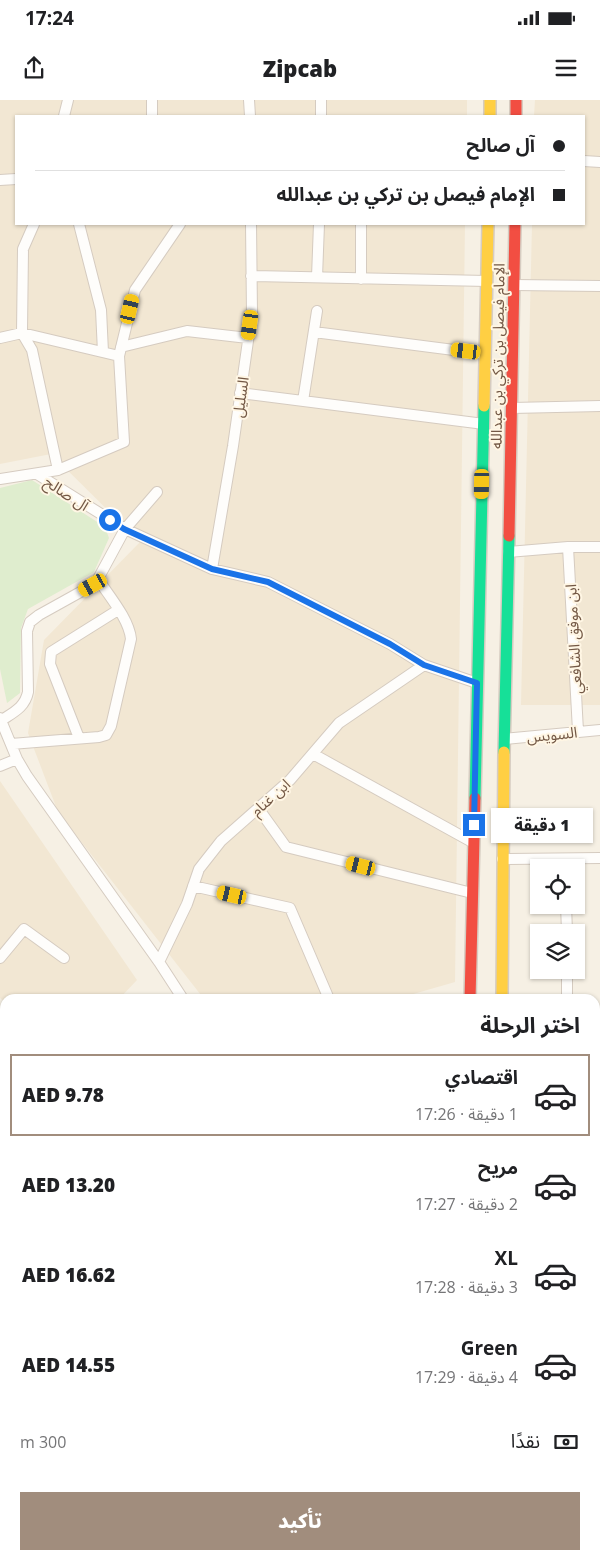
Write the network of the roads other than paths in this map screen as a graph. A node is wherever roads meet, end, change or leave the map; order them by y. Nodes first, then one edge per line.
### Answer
1 (68, 100) edge
2 (152, 100) edge
3 (249, 100) edge
4 (322, 100) edge
5 (490, 100) edge
6 (516, 100) edge
7 (64, 115) edge
8 (152, 115) edge
9 (250, 115) edge
10 (321, 115) edge
11 (490, 115) edge
12 (516, 115) edge
13 (585, 161) edge
14 (600, 162) edge
15 (15, 179) edge
16 (0, 180) edge
17 (34, 225) edge
18 (79, 225) edge
19 (179, 225) edge
20 (251, 225) edge
21 (318, 225) edge
22 (361, 225) edge
23 (488, 225) edge
24 (515, 225) edge
25 (251, 276) junction
26 (317, 278) junction
27 (361, 278) junction
28 (487, 281) junction
29 (514, 285) junction
30 (600, 286) edge
31 (317, 310) dead end
32 (314, 332) junction
33 (22, 333) junction
34 (0, 338) edge
35 (248, 338) junction
36 (120, 351) junction
37 (103, 352) junction
38 (485, 354) junction
39 (240, 393) junction
40 (303, 401) junction
41 (600, 406) edge
42 (512, 408) junction
43 (484, 424) junction
44 (58, 470) junction
45 (37, 474) junction
46 (0, 479) edge
47 (157, 492) dead end
48 (124, 529) junction
49 (600, 546) edge
50 (568, 547) junction
51 (508, 552) junction
52 (212, 569) junction
53 (98, 579) junction
54 (118, 610) junction
55 (424, 665) junction
56 (477, 683) junction
57 (1, 719) edge
58 (600, 730) edge
59 (578, 731) junction
60 (79, 738) junction
61 (504, 739) junction
62 (11, 744) junction
63 (313, 754) junction
64 (17, 759) junction
65 (0, 766) edge
66 (258, 808) junction
67 (474, 843) junction
68 (600, 858) edge
69 (502, 859) junction
70 (585, 860) edge
71 (530, 861) edge
72 (193, 886) junction
73 (472, 893) junction
74 (0, 958) edge
75 (64, 958) dead end
76 (158, 962) junction
77 (567, 979) edge
78 (470, 993) edge
79 (179, 994) edge
80 (327, 994) edge
81 (502, 994) edge
82 (567, 994) edge

1 - 7 street
2 - 8 street
3 - 9 street
4 - 10 street
5 - 11 main road
6 - 12 main road
13 - 14 street
15 - 16 street
17 - 33 street
18 - 37 street
19 - 36 street
20 - 25 street, السليل
21 - 26 street
22 - 27 street
23 - 28 main road, الإمام فيصل بن تركي بن عبدالله
24 - 29 main road, الإمام فيصل بن تركي بن عبدالله
25 - 26 street
25 - 35 street, السليل
26 - 27 street
27 - 28 street
28 - 38 main road, الإمام فيصل بن تركي بن عبدالله
29 - 30 street
29 - 42 main road, الإمام فيصل بن تركي بن عبدالله
31 - 32 street
32 - 38 street
32 - 40 street
33 - 34 street
33 - 37 street
33 - 44 street
35 - 36 street
35 - 39 street, السليل
36 - 37 street
36 - 44 street
38 - 43 main road, الإمام فيصل بن تركي بن عبدالله
39 - 40 street
39 - 52 street, السليل
40 - 43 street
41 - 42 street
42 - 51 main road, الإمام فيصل بن تركي بن عبدالله
43 - 56 main road, الإمام فيصل بن تركي بن عبدالله
44 - 45 street
45 - 46 street
45 - 48 street, آل صالح
47 - 48 street
48 - 52 street, آل صالح
48 - 53 street
49 - 50 street
50 - 51 street
50 - 59 street, ابن موفق الشافعي
51 - 61 main road, الإمام فيصل بن تركي بن عبدالله
52 - 55 street, آل صالح
53 - 54 street
53 - 57 street
54 - 60 street
54 - 60 street
55 - 56 street, آل صالح
55 - 63 street, ابن غنام
56 - 67 main road, الإمام فيصل بن تركي بن عبدالله
57 - 62 street
58 - 59 street, السويس
59 - 61 street, السويس
60 - 62 street
61 - 69 main road, الإمام فيصل بن تركي بن عبدالله
62 - 64 street
63 - 66 street, ابن غنام
63 - 67 street
64 - 65 street
64 - 76 street
66 - 72 street, ابن غنام
66 - 73 street
67 - 73 main road, الإمام فيصل بن تركي بن عبدالله
68 - 70 street
69 - 71 street
69 - 81 main road, الإمام فيصل بن تركي بن عبدالله
72 - 76 street, ابن غنام
72 - 80 street
73 - 78 main road, الإمام فيصل بن تركي بن عبدالله
74 - 75 street
76 - 79 street
77 - 82 street

